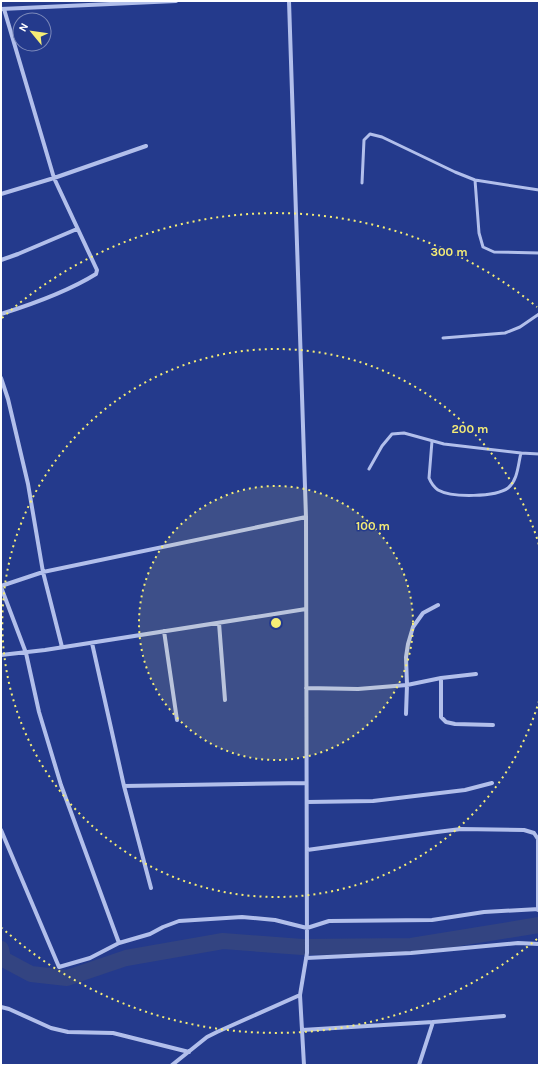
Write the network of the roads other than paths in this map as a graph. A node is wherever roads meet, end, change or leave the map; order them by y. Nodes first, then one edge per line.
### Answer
1 (170, 1) edge
2 (176, 1) edge
3 (289, 1) edge
4 (2, 9) edge
5 (146, 146) dead end
6 (54, 178) junction
7 (475, 180) junction
8 (362, 183) dead end
9 (539, 190) edge
10 (1, 194) edge
11 (77, 229) junction
12 (539, 253) edge
13 (1, 260) edge
14 (1, 314) edge
15 (539, 314) edge
16 (443, 338) dead end
17 (1, 378) edge
18 (432, 441) junction
19 (520, 453) junction
20 (539, 454) edge
21 (369, 469) dead end
22 (306, 517) junction
23 (43, 572) junction
24 (1, 586) edge
25 (438, 606) dead end
26 (306, 609) junction
27 (219, 623) junction
28 (164, 631) junction
29 (92, 643) junction
30 (62, 647) junction
31 (26, 653) junction
32 (1, 655) edge
33 (476, 674) dead end
34 (440, 678) junction
35 (407, 685) junction
36 (306, 688) junction
37 (225, 700) dead end
38 (406, 714) dead end
39 (177, 720) dead end
40 (493, 724) dead end
41 (306, 783) junction
42 (492, 783) dead end
43 (124, 786) junction
44 (306, 802) junction
45 (1, 830) edge
46 (307, 850) junction
47 (151, 888) dead end
48 (539, 910) edge
49 (307, 928) junction
50 (119, 943) junction
51 (539, 944) edge
52 (307, 956) junction
53 (300, 994) junction
54 (1, 1007) edge
55 (504, 1016) dead end
56 (433, 1022) junction
57 (302, 1030) junction
58 (189, 1052) junction
59 (172, 1065) edge
60 (304, 1065) edge
61 (419, 1065) edge

1 - 2 street
1 - 4 street
3 - 22 street
4 - 6 street
5 - 6 street
6 - 10 street
6 - 11 street
7 - 8 lane
7 - 9 lane
7 - 12 lane
11 - 13 street
11 - 14 street
15 - 16 lane
17 - 23 street
18 - 19 lane
18 - 19 lane
18 - 21 lane
19 - 20 lane
22 - 23 street
22 - 26 street
23 - 24 street
23 - 30 street
24 - 31 street
25 - 35 street
26 - 27 street
26 - 36 street
27 - 28 street
27 - 37 street
28 - 29 street
28 - 39 street
29 - 30 street
29 - 43 street
30 - 31 street
31 - 32 street
31 - 50 street
33 - 34 street
34 - 35 street
34 - 40 street
35 - 36 street
35 - 38 street
36 - 41 street
41 - 43 street
41 - 44 street
42 - 44 street
43 - 47 street
44 - 46 street
45 - 50 street
46 - 48 street
46 - 49 street
48 - 49 street
49 - 50 street
49 - 52 street
51 - 52 street
52 - 53 street
53 - 57 street
53 - 58 street
54 - 58 street
55 - 56 street
56 - 57 street
56 - 61 street
57 - 60 street
58 - 59 street

